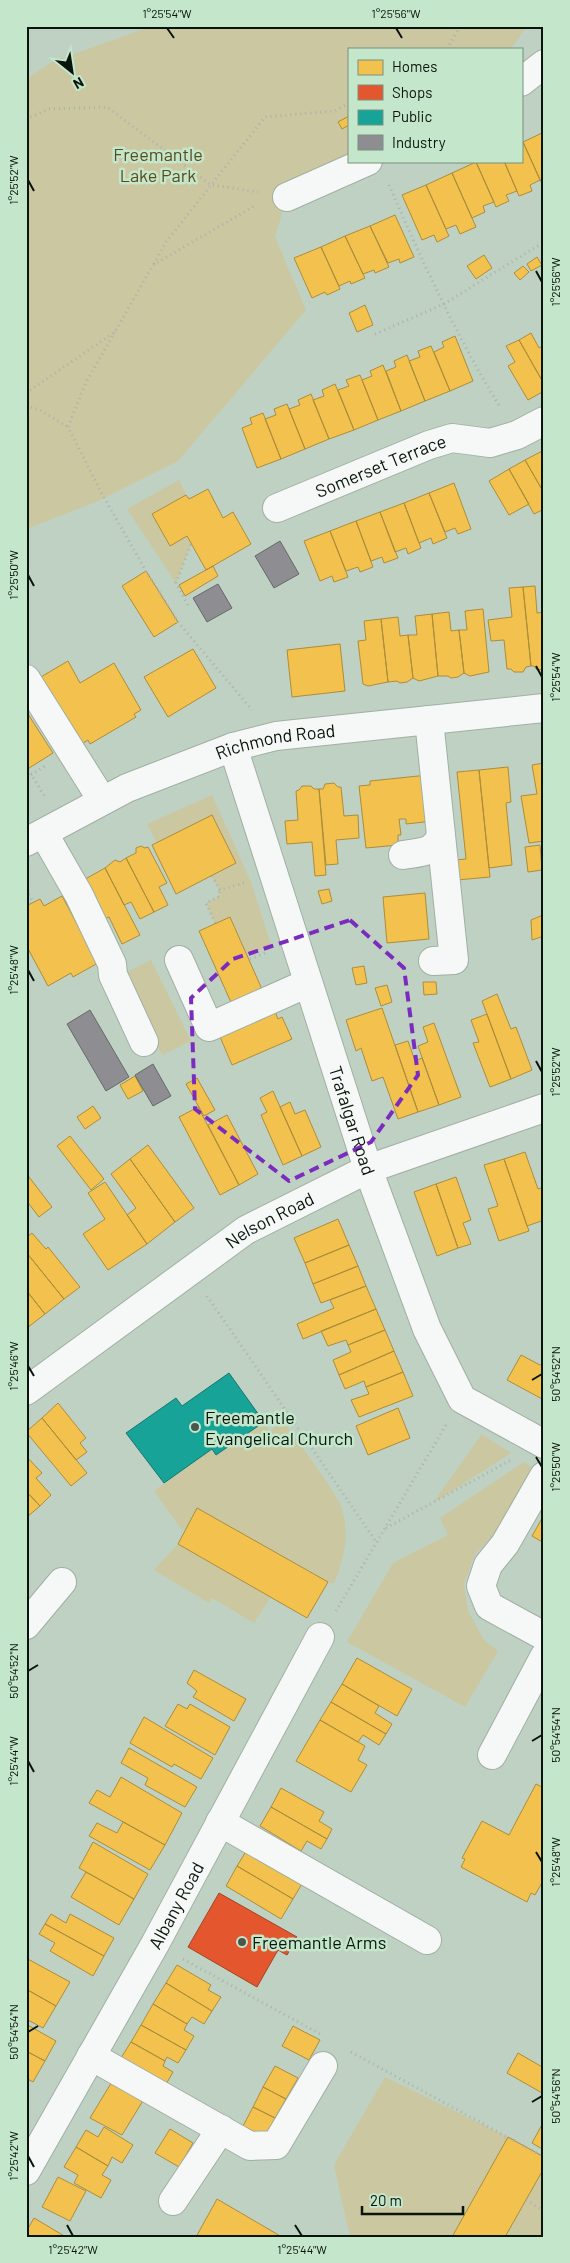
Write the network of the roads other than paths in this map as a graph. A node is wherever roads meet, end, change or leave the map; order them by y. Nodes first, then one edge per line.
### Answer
1 (544, 64) edge
2 (522, 81) edge
3 (377, 170) edge
4 (287, 197) road end
5 (544, 421) edge
6 (277, 508) dead end
7 (26, 679) edge
8 (544, 708) edge
9 (429, 720) junction
10 (233, 747) junction
11 (102, 800) junction
12 (441, 835) junction
13 (35, 838) edge
14 (403, 855) dead end
15 (179, 960) dead end
16 (433, 962) dead end
17 (308, 983) junction
18 (144, 1042) dead end
19 (544, 1108) edge
20 (368, 1169) junction
21 (26, 1391) edge
22 (543, 1444) edge
23 (544, 1476) edge
24 (62, 1582) dead end
25 (26, 1625) edge
26 (544, 1636) edge
27 (320, 1637) road end
28 (544, 1658) edge
29 (492, 1755) dead end
30 (220, 1822) junction
31 (427, 1940) dead end
32 (92, 2056) junction
33 (323, 2066) dead end
34 (220, 2129) junction
35 (26, 2170) edge
36 (174, 2201) dead end

1 - 2 street
3 - 4 street
5 - 6 street, Somerset Terrace
7 - 11 street
8 - 9 street, Richmond Road
9 - 10 street, Richmond Road
9 - 12 street
10 - 11 street, Richmond Road
10 - 17 street, Trafalgar Road
11 - 13 street, Richmond Road
12 - 14 street
12 - 16 street
13 - 18 street
15 - 17 street
17 - 20 street, Trafalgar Road
19 - 20 street, Nelson Road
20 - 21 street, Nelson Road
20 - 22 street, Trafalgar Road
23 - 26 street
24 - 25 street
27 - 30 street, Albany Road
28 - 29 street
30 - 31 street
30 - 32 street, Albany Road
32 - 34 street
32 - 35 street, Albany Road
33 - 34 street
34 - 36 street

